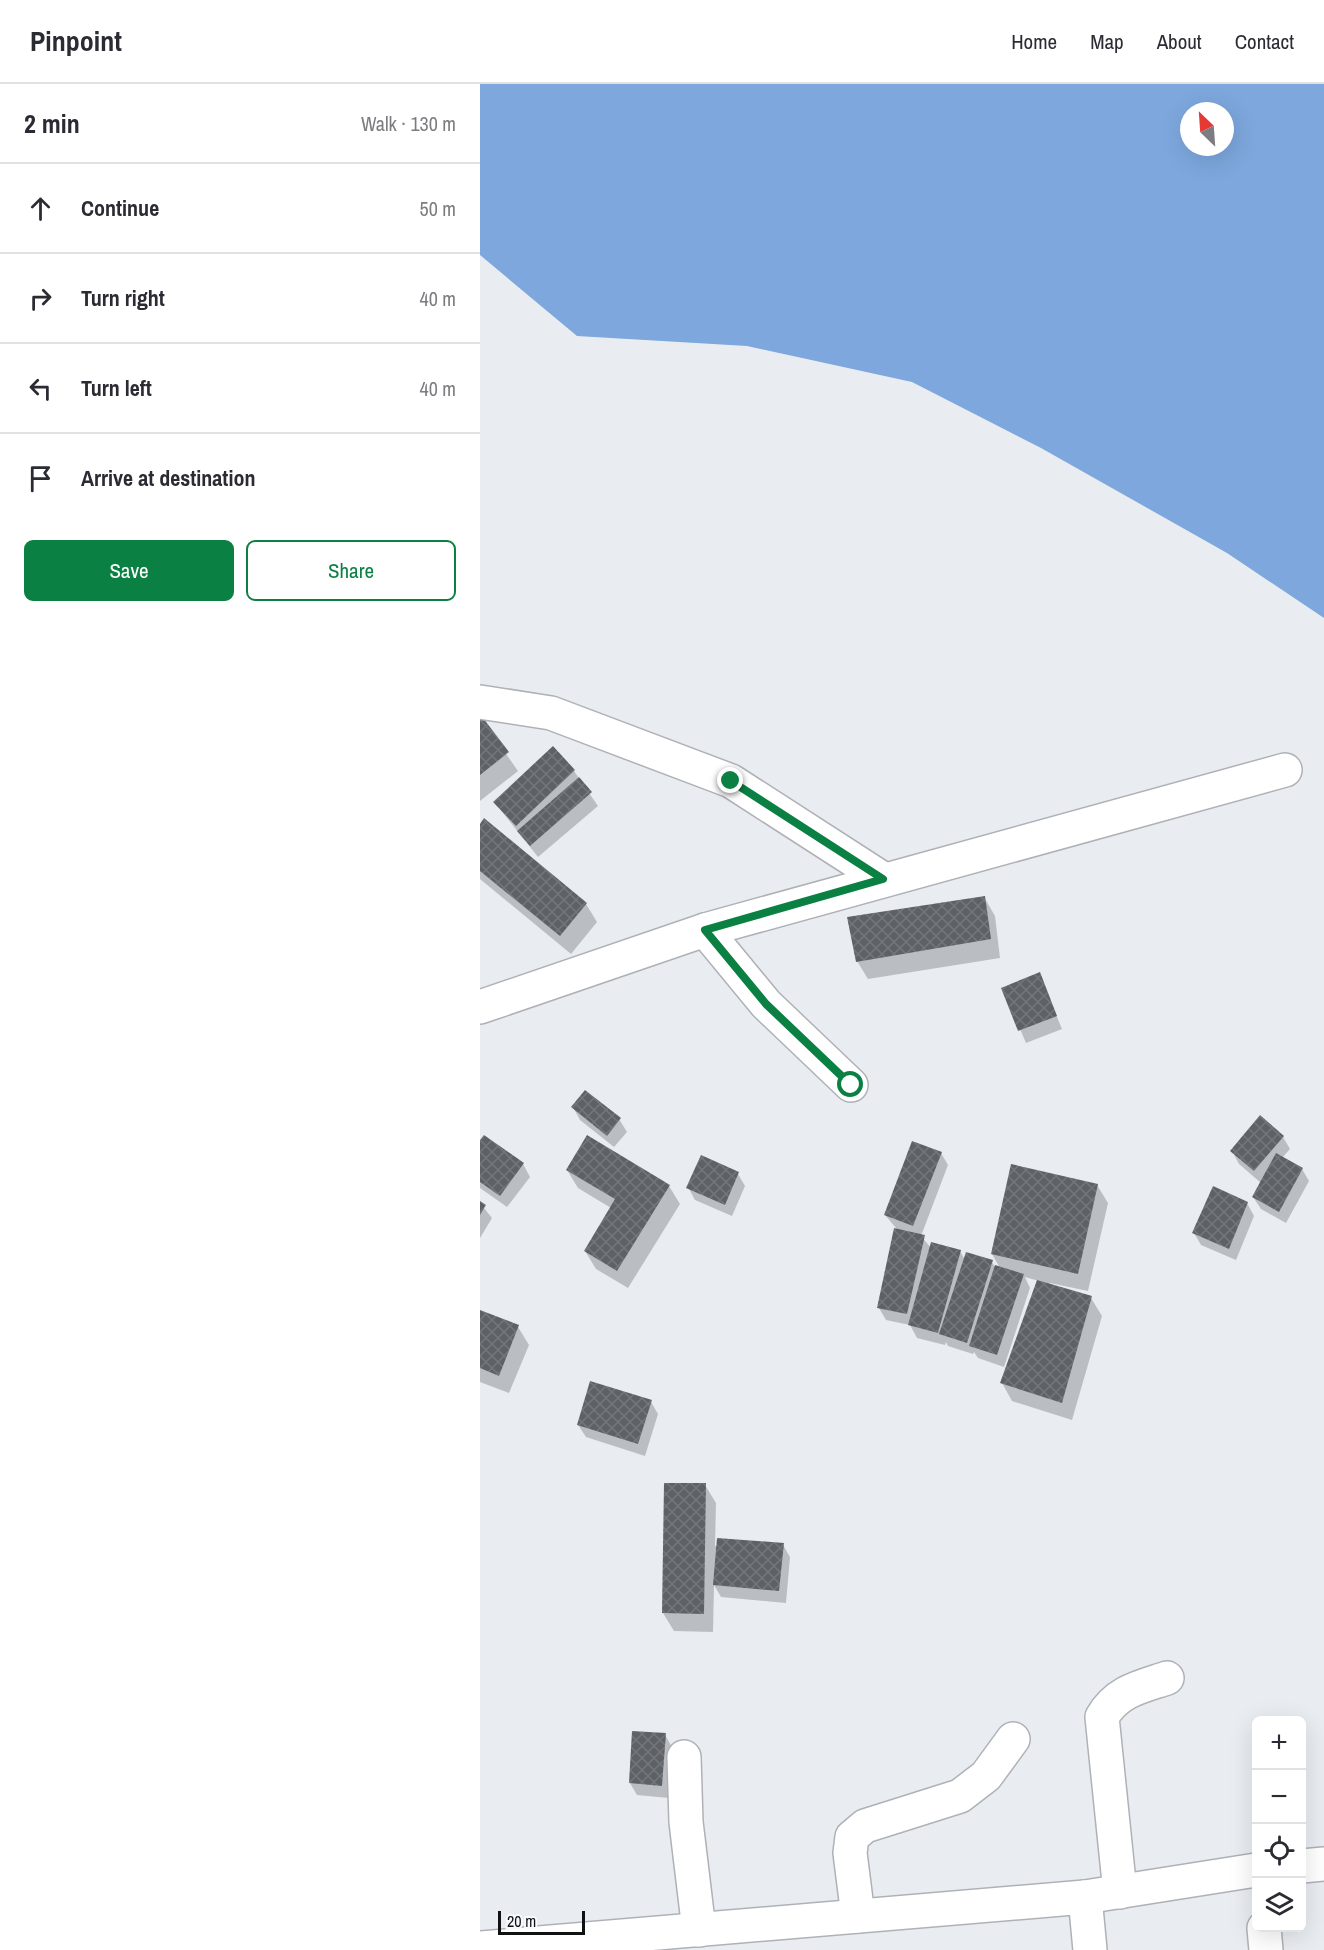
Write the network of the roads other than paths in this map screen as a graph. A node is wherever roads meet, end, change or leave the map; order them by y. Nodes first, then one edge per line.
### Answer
1 (480, 702) edge
2 (1285, 770) dead end
3 (883, 879) junction
4 (705, 930) junction
5 (480, 1007) edge
6 (851, 1085) dead end
7 (1167, 1677) dead end
8 (1013, 1739) dead end
9 (684, 1757) dead end
10 (1324, 1864) edge
11 (1306, 1866) edge
12 (1252, 1871) edge
13 (1120, 1892) junction
14 (1085, 1897) junction
15 (858, 1916) junction
16 (699, 1930) junction
17 (1264, 1932) edge
18 (801, 1936) edge
19 (568, 1945) edge
20 (480, 1948) edge
21 (1090, 1950) edge
22 (1266, 1950) edge

1 - 3 street
2 - 3 street
3 - 4 street
4 - 5 street
4 - 6 street
7 - 13 street
8 - 15 street
9 - 16 street
10 - 11 street
12 - 13 street
13 - 14 street
14 - 15 street
14 - 21 street
15 - 18 street
16 - 18 street
16 - 19 street
17 - 22 street
19 - 20 street

